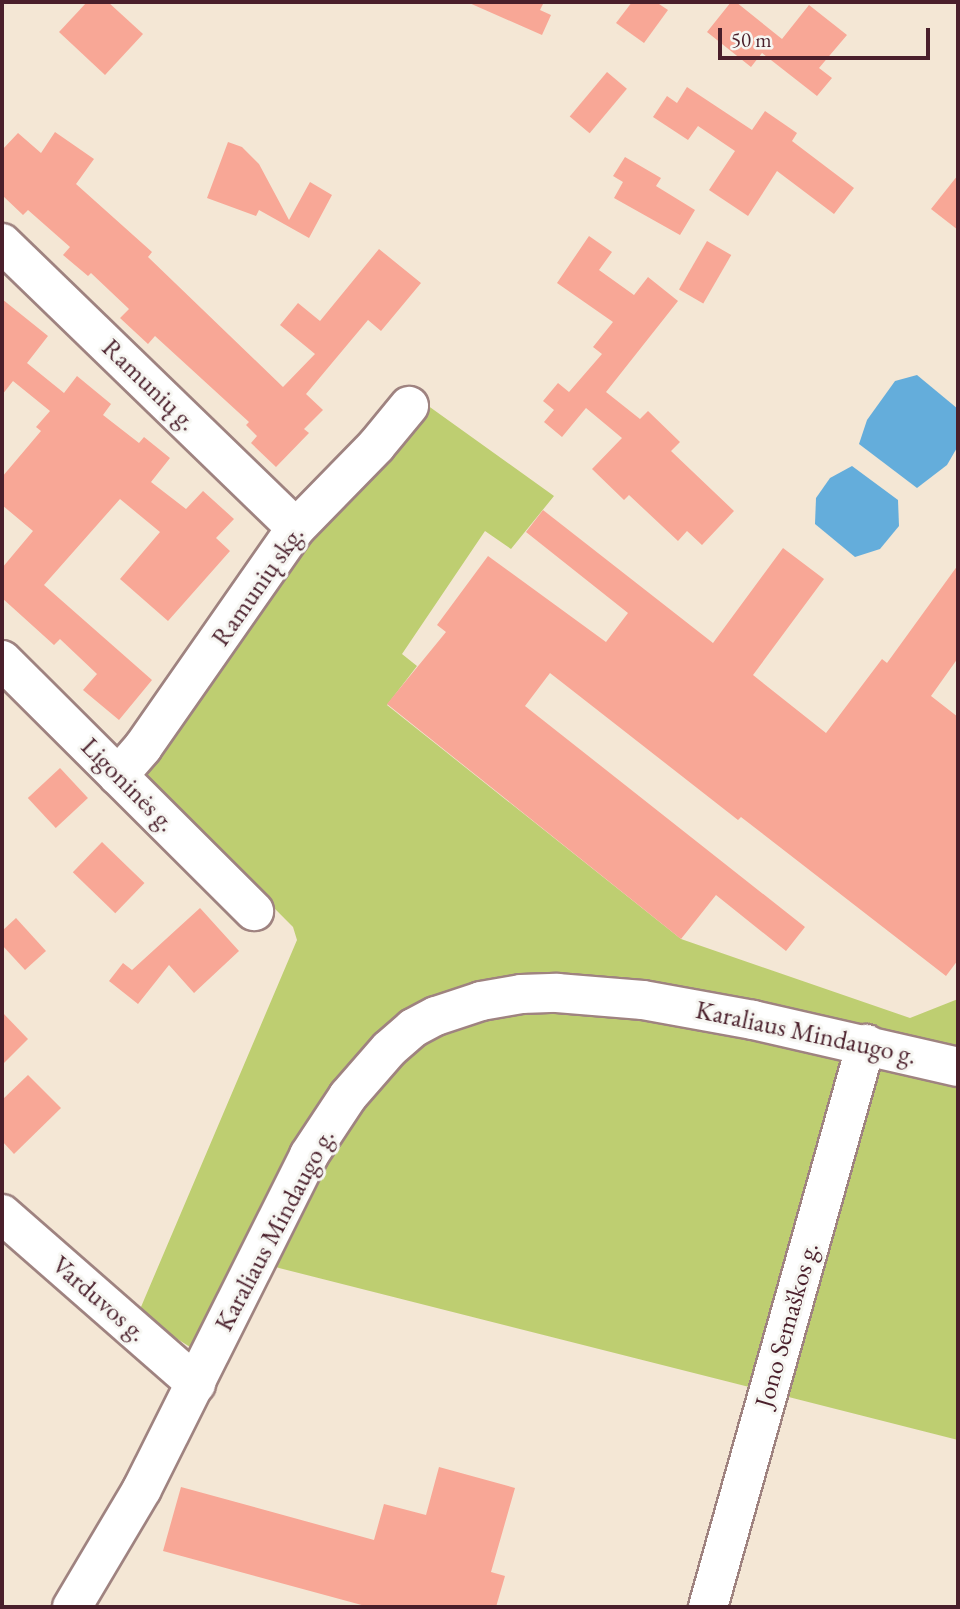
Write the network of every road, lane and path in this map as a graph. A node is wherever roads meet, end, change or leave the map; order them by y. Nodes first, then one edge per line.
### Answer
1 (2, 243) edge
2 (409, 406) dead end
3 (296, 528) junction
4 (2, 660) edge
5 (118, 776) junction
6 (254, 911) dead end
7 (866, 1044) junction
8 (958, 1067) edge
9 (2, 1214) edge
10 (196, 1384) junction
11 (72, 1607) edge
12 (708, 1607) edge

1 - 3 street, Ramunių g.
2 - 3 street, Ramunių skg.
3 - 5 street, Ramunių skg.
4 - 5 street, Ligoninės g.
5 - 6 street, Ligoninės g.
7 - 8 street, Karaliaus Mindaugo g.
7 - 10 street, Karaliaus Mindaugo g.
7 - 12 street, Jono Semaškos g.
9 - 10 street, Varduvos g.
10 - 11 street, Karaliaus Mindaugo g.

